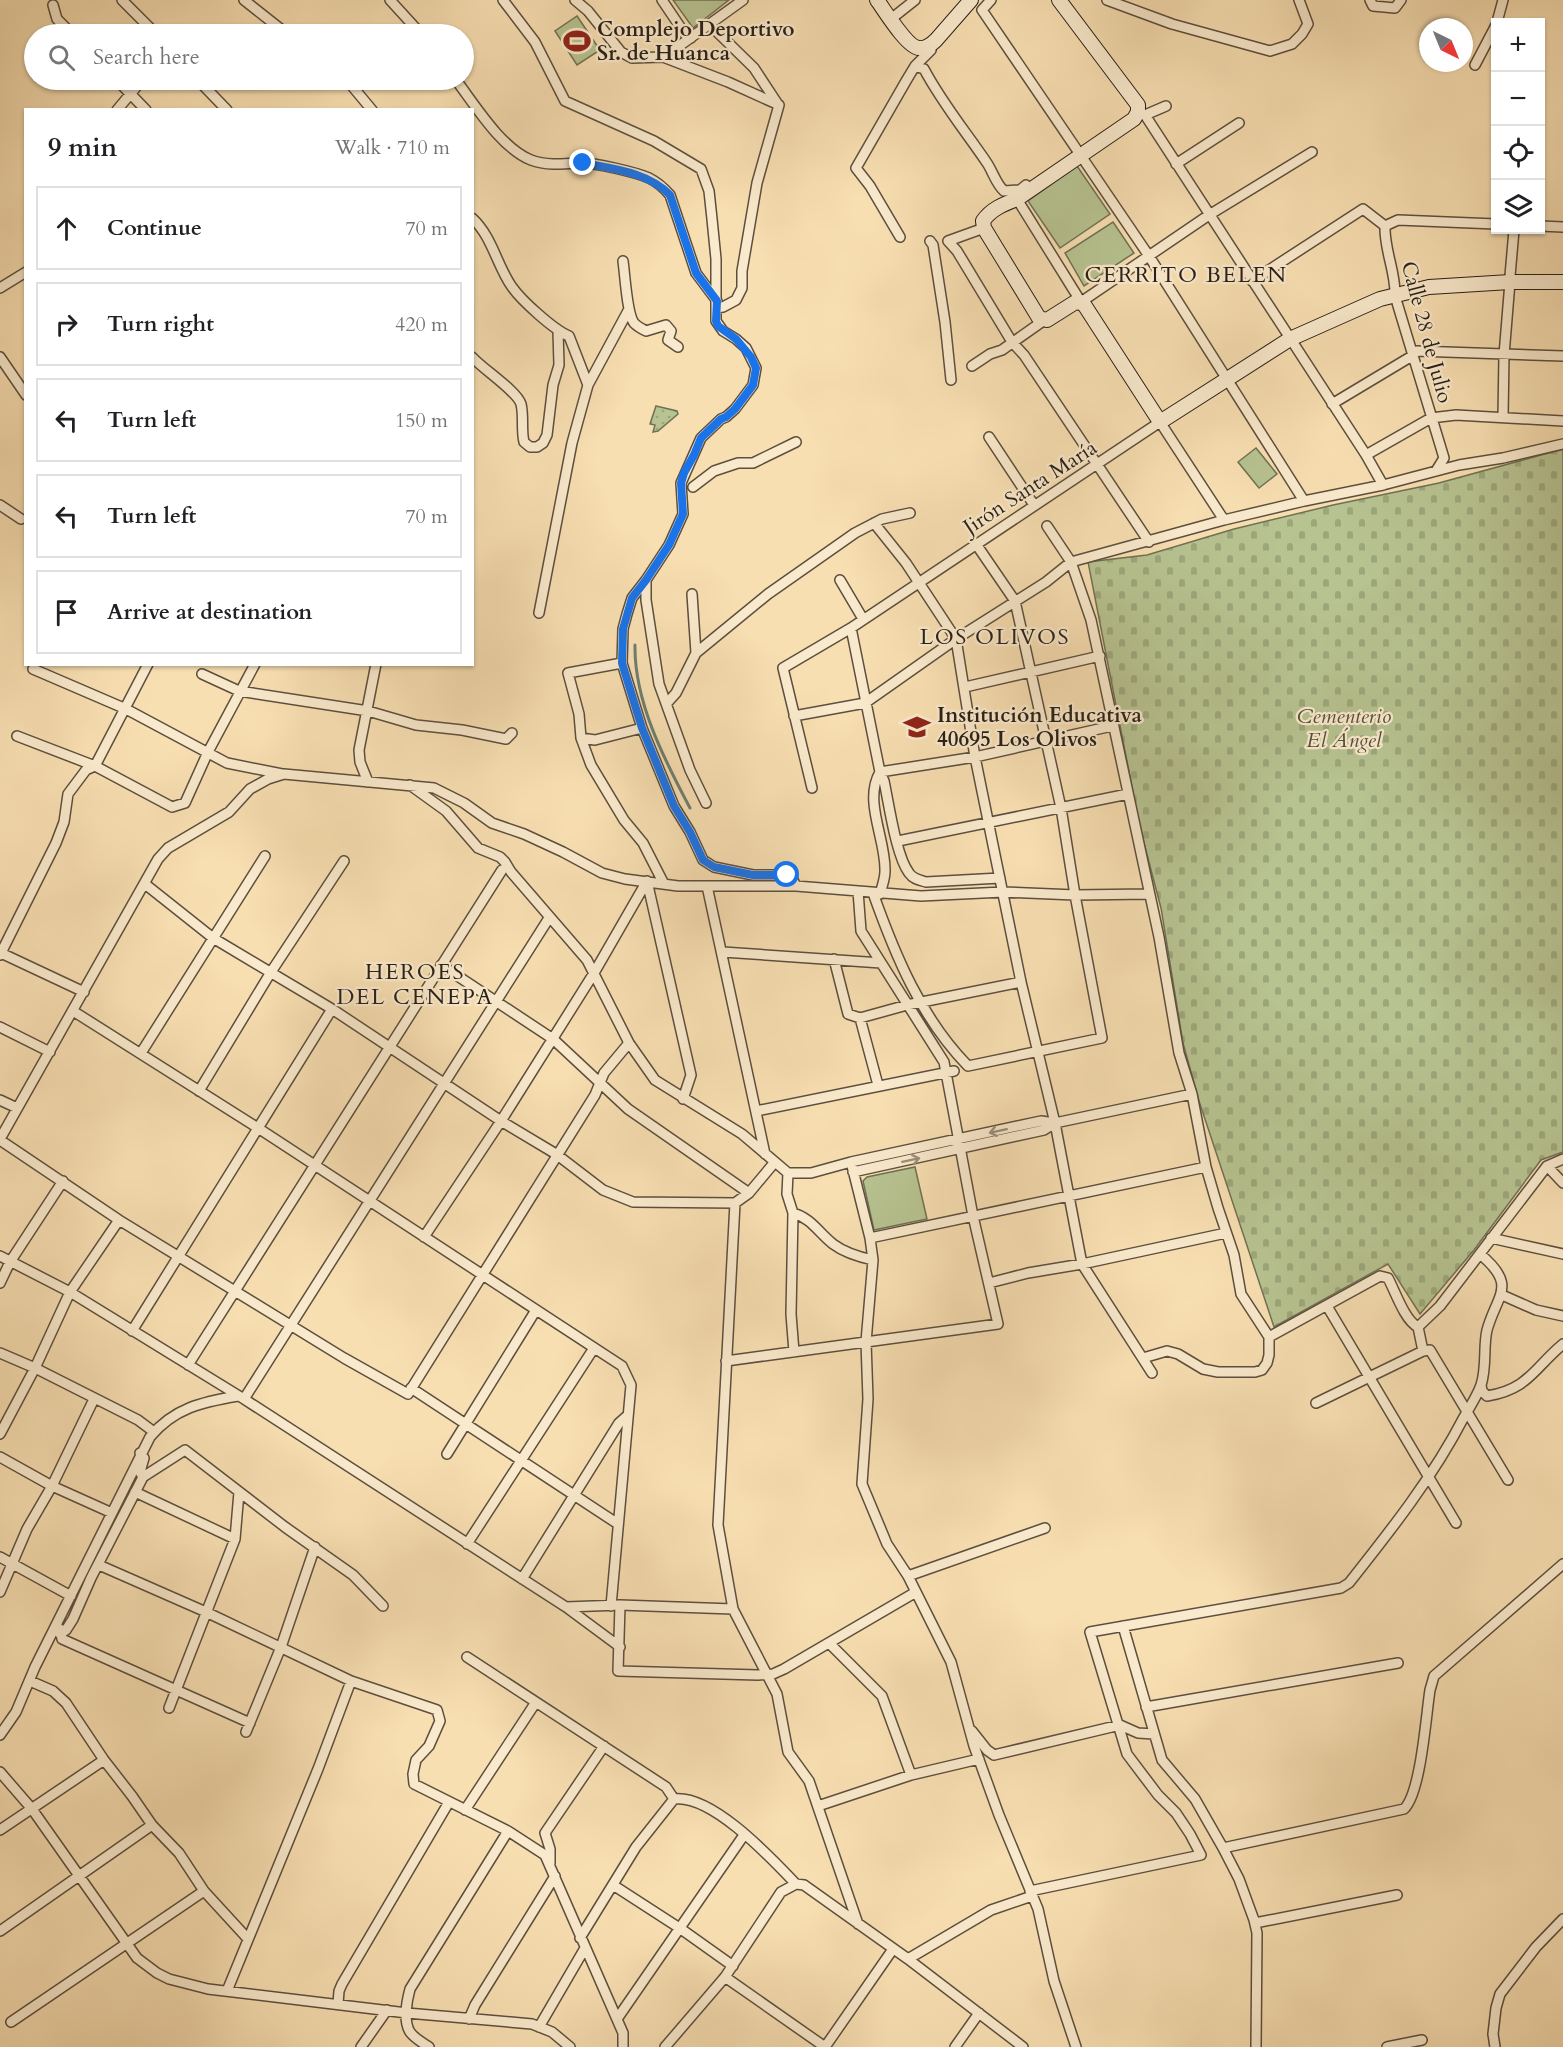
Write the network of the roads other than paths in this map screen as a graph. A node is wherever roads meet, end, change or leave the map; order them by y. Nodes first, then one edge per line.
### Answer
1 (122, 0) edge
2 (244, 0) edge
3 (390, 0) edge
4 (503, 0) edge
5 (662, 0) edge
6 (743, 0) edge
7 (877, 0) edge
8 (915, 0) edge
9 (971, 0) edge
10 (991, 0) edge
11 (1059, 0) edge
12 (1107, 0) edge
13 (1299, 0) edge
14 (1370, 0) edge
15 (1401, 0) edge
16 (1503, 0) edge
17 (581, 2) edge
18 (53, 5) dead end
19 (1498, 18) edge
20 (891, 19) junction
21 (62, 24) edge
22 (146, 24) edge
23 (274, 24) edge
24 (412, 24) edge
25 (709, 24) junction
26 (1491, 34) edge
27 (691, 38) junction
28 (930, 46) junction
29 (675, 49) dead end
30 (1475, 65) dead end
31 (915, 66) junction
32 (127, 90) edge
33 (133, 90) edge
34 (207, 90) edge
35 (355, 90) edge
36 (464, 90) edge
37 (130, 93) junction
38 (779, 105) junction
39 (1166, 106) dead end
40 (119, 108) edge
41 (144, 108) edge
42 (224, 108) edge
43 (370, 108) edge
44 (1141, 113) junction
45 (1239, 123) dead end
46 (1312, 152) dead end
47 (1081, 155) junction
48 (1176, 164) junction
49 (1035, 186) junction
50 (1017, 199) junction
51 (1209, 215) junction
52 (474, 221) edge
53 (1491, 224) edge
54 (1385, 226) junction
55 (1545, 226) edge
56 (1563, 227) edge
57 (984, 228) junction
58 (1514, 234) edge
59 (900, 237) dead end
60 (930, 241) dead end
61 (1149, 256) junction
62 (622, 261) dead end
63 (24, 273) edge
64 (1510, 279) junction
65 (1251, 281) junction
66 (1563, 282) edge
67 (0, 288) edge
68 (1395, 296) junction
69 (1081, 302) junction
70 (719, 305) junction
71 (629, 309) junction
72 (1043, 321) junction
73 (558, 331) junction
74 (1290, 339) junction
75 (1012, 342) junction
76 (678, 348) dead end
77 (1504, 355) junction
78 (1412, 356) junction
79 (1563, 356) edge
80 (0, 357) edge
81 (474, 359) edge
82 (972, 366) dead end
83 (951, 380) dead end
84 (1226, 380) junction
85 (588, 385) junction
86 (24, 392) edge
87 (1332, 404) junction
88 (1503, 417) junction
89 (1431, 418) junction
90 (1563, 420) edge
91 (1161, 422) junction
92 (989, 437) dead end
93 (796, 442) dead end
94 (1563, 444) edge
95 (1366, 455) junction
96 (1098, 464) junction
97 (1436, 471) junction
98 (1383, 485) junction
99 (693, 487) dead end
100 (1304, 501) junction
101 (0, 505) edge
102 (1034, 506) junction
103 (910, 513) dead end
104 (21, 519) dead end
105 (1224, 520) junction
106 (874, 523) junction
107 (1047, 525) dead end
108 (1149, 542) junction
109 (976, 544) junction
110 (1071, 562) junction
111 (646, 580) junction
112 (840, 580) dead end
113 (919, 583) junction
114 (692, 594) dead end
115 (1015, 601) junction
116 (539, 613) dead end
117 (863, 620) junction
118 (851, 628) junction
119 (956, 639) junction
120 (696, 653) junction
121 (1100, 656) junction
122 (622, 663) junction
123 (147, 666) edge
124 (254, 666) edge
125 (376, 666) edge
126 (33, 669) dead end
127 (1032, 672) junction
128 (202, 674) dead end
129 (965, 687) junction
130 (239, 691) junction
131 (865, 702) junction
132 (667, 704) junction
133 (126, 709) junction
134 (368, 711) junction
135 (795, 716) junction
136 (1112, 726) junction
137 (642, 728) junction
138 (512, 733) dead end
139 (17, 736) dead end
140 (582, 738) junction
141 (1046, 740) junction
142 (208, 752) junction
143 (975, 757) junction
144 (96, 766) junction
145 (880, 772) junction
146 (284, 774) junction
147 (368, 782) junction
148 (408, 784) junction
149 (812, 788) dead end
150 (1128, 794) junction
151 (706, 803) dead end
152 (1060, 808) junction
153 (989, 822) junction
154 (898, 841) junction
155 (265, 856) dead end
156 (344, 861) dead end
157 (502, 870) dead end
158 (1000, 878) junction
159 (647, 881) junction
160 (145, 884) junction
161 (664, 884) junction
162 (707, 886) junction
163 (796, 886) junction
164 (860, 891) junction
165 (1003, 892) junction
166 (876, 893) junction
167 (1149, 894) junction
168 (1075, 895) junction
169 (549, 918) junction
170 (213, 938) junction
171 (723, 952) junction
172 (0, 954) edge
173 (834, 959) junction
174 (880, 963) junction
175 (441, 965) junction
176 (271, 972) junction
177 (594, 973) junction
178 (1021, 982) junction
179 (84, 992) junction
180 (496, 1001) junction
181 (919, 1003) junction
182 (907, 1005) junction
183 (332, 1009) junction
184 (73, 1011) junction
185 (860, 1018) junction
186 (0, 1027) edge
187 (553, 1039) junction
188 (629, 1043) junction
189 (389, 1047) junction
190 (1039, 1051) junction
191 (50, 1052) junction
192 (141, 1053) junction
193 (950, 1072) junction
194 (445, 1083) junction
195 (600, 1084) junction
196 (878, 1085) junction
197 (199, 1091) junction
198 (1192, 1094) junction
199 (683, 1099) junction
200 (0, 1100) edge
201 (17, 1108) junction
202 (756, 1111) junction
203 (501, 1121) junction
204 (1055, 1123) junction
205 (258, 1128) junction
206 (0, 1140) edge
207 (960, 1144) junction
208 (556, 1154) junction
209 (765, 1154) junction
210 (1563, 1159) edge
211 (774, 1163) junction
212 (315, 1166) junction
213 (1547, 1166) junction
214 (852, 1167) junction
215 (1206, 1167) junction
216 (788, 1173) junction
217 (63, 1181) junction
218 (1563, 1182) edge
219 (748, 1193) junction
220 (1068, 1197) junction
221 (370, 1201) junction
222 (735, 1203) junction
223 (793, 1214) junction
224 (973, 1216) junction
225 (119, 1220) junction
226 (1226, 1233) junction
227 (424, 1237) junction
228 (870, 1238) junction
229 (1491, 1238) junction
230 (1480, 1254) junction
231 (1563, 1254) edge
232 (0, 1256) edge
233 (178, 1256) junction
234 (873, 1260) junction
235 (10, 1262) junction
236 (1082, 1264) junction
237 (482, 1274) junction
238 (0, 1283) edge
239 (989, 1283) junction
240 (70, 1292) junction
241 (235, 1292) junction
242 (1502, 1295) junction
243 (1327, 1306) junction
244 (536, 1310) junction
245 (1563, 1316) edge
246 (291, 1324) junction
247 (1419, 1327) junction
248 (132, 1331) junction
249 (1269, 1337) junction
250 (866, 1342) junction
251 (1563, 1344) edge
252 (594, 1348) junction
253 (1423, 1351) junction
254 (794, 1352) junction
255 (0, 1353) edge
256 (1143, 1358) junction
257 (726, 1361) junction
258 (188, 1365) junction
259 (35, 1368) junction
260 (1152, 1372) dead end
261 (1369, 1378) junction
262 (1481, 1386) junction
263 (411, 1388) junction
264 (241, 1398) junction
265 (94, 1399) junction
266 (1316, 1403) dead end
267 (1467, 1412) junction
268 (628, 1415) junction
269 (466, 1424) junction
270 (154, 1431) junction
271 (0, 1434) edge
272 (140, 1454) junction
273 (447, 1454) dead end
274 (0, 1457) edge
275 (522, 1460) junction
276 (143, 1477) junction
277 (1428, 1477) junction
278 (1508, 1480) dead end
279 (52, 1486) junction
280 (135, 1492) junction
281 (239, 1492) junction
282 (574, 1495) junction
283 (112, 1513) junction
284 (1456, 1523) dead end
285 (618, 1524) junction
286 (1045, 1528) dead end
287 (235, 1539) junction
288 (467, 1544) junction
289 (315, 1546) junction
290 (0, 1557) edge
291 (12, 1564) junction
292 (1563, 1564) edge
293 (99, 1565) junction
294 (86, 1576) junction
295 (908, 1576) junction
296 (522, 1579) junction
297 (0, 1592) edge
298 (916, 1592) junction
299 (70, 1596) junction
300 (383, 1606) dead end
301 (615, 1606) junction
302 (566, 1608) junction
303 (733, 1610) junction
304 (206, 1611) junction
305 (58, 1621) junction
306 (1123, 1626) junction
307 (60, 1634) junction
308 (829, 1643) junction
309 (281, 1647) junction
310 (620, 1647) junction
311 (466, 1657) dead end
312 (1398, 1663) dead end
313 (768, 1674) junction
314 (351, 1681) junction
315 (30, 1682) junction
316 (176, 1689) junction
317 (536, 1702) junction
318 (1146, 1707) junction
319 (168, 1708) dead end
320 (1120, 1725) junction
321 (969, 1727) junction
322 (1154, 1734) junction
323 (0, 1735) edge
324 (604, 1746) junction
325 (979, 1759) junction
326 (104, 1760) junction
327 (0, 1772) edge
328 (911, 1775) junction
329 (674, 1799) junction
330 (449, 1802) junction
331 (818, 1806) junction
332 (32, 1809) junction
333 (465, 1810) junction
334 (152, 1825) junction
335 (0, 1830) edge
336 (508, 1831) junction
337 (744, 1835) junction
338 (1223, 1848) junction
339 (550, 1864) junction
340 (78, 1876) junction
341 (555, 1876) junction
342 (796, 1884) junction
343 (613, 1885) junction
344 (204, 1891) junction
345 (1031, 1894) junction
346 (1397, 1895) dead end
347 (1563, 1919) edge
348 (1255, 1923) junction
349 (858, 1924) junction
350 (681, 1929) junction
351 (0, 1931) edge
352 (248, 1938) junction
353 (580, 1938) junction
354 (127, 1944) junction
355 (585, 1948) junction
356 (893, 1949) junction
357 (908, 1959) junction
358 (733, 1966) junction
359 (725, 1977) junction
360 (227, 1991) junction
361 (338, 2004) junction
362 (387, 2010) junction
363 (407, 2013) junction
364 (979, 2013) junction
365 (469, 2019) junction
366 (617, 2019) junction
367 (11, 2022) dead end
368 (539, 2027) junction
369 (1422, 2040) dead end
370 (558, 2043) edge
371 (811, 2043) edge
372 (361, 2047) edge
373 (429, 2047) edge
374 (570, 2047) edge
375 (623, 2047) edge
376 (665, 2047) edge
377 (825, 2047) edge
378 (955, 2047) edge
379 (1023, 2047) edge
380 (1076, 2047) edge
381 (1256, 2047) edge
382 (1387, 2047) edge
383 (1495, 2047) edge

1 - 22 street
2 - 23 street
3 - 24 street
4 - 70 street
5 - 27 street
6 - 25 street
7 - 20 street
8 - 20 street
9 - 28 street
10 - 47 street
11 - 44 street
12 - 13 street
14 - 15 street
16 - 19 street
17 - 38 street
18 - 21 street
20 - 28 street
25 - 27 street
25 - 38 street
26 - 30 street
27 - 29 street
28 - 31 street
31 - 49 street
31 - 59 street
32 - 37 street
33 - 37 street
34 - 42 street
35 - 43 street
36 - 70 street
37 - 40 street
37 - 41 street
38 - 70 street
39 - 44 street
44 - 47 street
44 - 48 street
45 - 48 street
46 - 51 street
47 - 49 street
47 - 61 street
48 - 51 street
49 - 50 street
50 - 57 street
50 - 69 street
51 - 61 street
51 - 65 street
52 - 73 street
53 - 54 street
54 - 65 street
54 - 68 street, Calle 28 de Julio
55 - 56 street
57 - 72 street
57 - 75 street
58 - 64 street
60 - 83 street
61 - 69 street
61 - 84 street
62 - 71 street
63 - 67 street
64 - 66 street
64 - 68 street
64 - 77 street
65 - 74 street
68 - 74 street
68 - 78 street, Calle 28 de Julio
69 - 72 street
69 - 91 street
70 - 111 street
71 - 76 street
71 - 85 street
72 - 75 street
73 - 81 street
73 - 85 street
74 - 84 street
74 - 87 street
75 - 82 street
75 - 96 street
77 - 78 street
77 - 79 street
77 - 88 street
78 - 87 street
78 - 89 street, Calle 28 de Julio
80 - 86 street
84 - 91 street
84 - 100 street
85 - 116 street
87 - 95 street
88 - 89 street
88 - 90 street
89 - 95 street
89 - 97 street, Calle 28 de Julio
91 - 96 street, Jirón Santa María
91 - 105 street
92 - 102 street
93 - 99 street
94 - 97 street
95 - 98 street
96 - 102 street, Jirón Santa María
96 - 108 street
97 - 98 street
98 - 100 street
100 - 105 street
101 - 104 street
102 - 109 street, Jirón Santa María
103 - 106 street
105 - 108 street
106 - 113 street
106 - 120 street
107 - 110 street
108 - 110 street
109 - 113 street, Jirón Santa María
109 - 115 street
110 - 115 street
110 - 121 street
111 - 122 street
111 - 132 street
112 - 117 street
113 - 117 street, Jirón Santa María
113 - 119 street
114 - 120 street
115 - 119 street
115 - 127 street
117 - 118 street, Jirón Santa María
118 - 131 street
118 - 135 street, Jirón Santa María
119 - 129 street
119 - 131 street
120 - 132 street
121 - 127 street
121 - 136 street
122 - 137 street
122 - 140 street
123 - 133 street
124 - 130 street
125 - 134 street
126 - 133 street
127 - 129 street
127 - 141 street
128 - 130 street
129 - 143 street
130 - 134 street
130 - 142 street
131 - 135 street
131 - 145 street
132 - 151 street
133 - 142 street
133 - 144 street
134 - 138 street
134 - 147 street
135 - 149 street
136 - 141 street
136 - 150 street
137 - 140 street
137 - 163 street
139 - 144 street
140 - 161 street
141 - 143 street
141 - 152 street
142 - 144 street
142 - 146 street
143 - 145 street
143 - 153 street
144 - 172 street
145 - 154 street
145 - 166 street
146 - 147 street
146 - 160 street
147 - 148 street
148 - 159 street
148 - 169 street
150 - 152 street
150 - 167 street
152 - 153 street
152 - 168 street
153 - 154 street
153 - 158 street
154 - 158 street
155 - 170 street
156 - 176 street
157 - 175 street
158 - 165 street
159 - 161 street
159 - 177 street
159 - 199 street
160 - 170 street
160 - 179 street
161 - 162 street
162 - 163 street
162 - 171 street
163 - 164 street
164 - 166 street
164 - 174 street
165 - 166 street
165 - 168 street
165 - 178 street
166 - 181 street
167 - 168 street
167 - 198 street
168 - 190 street
169 - 177 street
169 - 180 street
170 - 176 street
170 - 192 street
171 - 173 street
171 - 202 street
172 - 179 street
173 - 174 street
173 - 185 street
174 - 182 street
175 - 180 street
175 - 189 street
176 - 183 street
176 - 197 street
177 - 187 street
177 - 188 street
178 - 181 street
178 - 190 street
179 - 184 street
180 - 187 street
180 - 194 street
181 - 182 street
181 - 190 street
182 - 185 street
182 - 193 street
183 - 189 street
183 - 205 street
184 - 191 street
184 - 192 street
185 - 196 street
186 - 191 street
187 - 195 street
187 - 203 street
188 - 195 street
188 - 199 street
189 - 194 street
189 - 212 street
190 - 204 street
191 - 201 street
192 - 197 street
193 - 196 street
193 - 207 street
194 - 203 street
194 - 221 street
195 - 208 street
195 - 219 street
196 - 202 street
197 - 205 street
198 - 204 street
198 - 215 street
199 - 209 street
200 - 201 street
201 - 206 street
202 - 209 street
203 - 208 street
203 - 227 street
204 -> 207 street
204 - 207 street
204 - 220 street
205 - 212 street
205 - 233 street
206 - 217 street
207 - 214 street
207 - 224 street
208 - 222 street
208 - 237 street
209 - 211 street
210 - 213 street
211 - 216 street
211 - 219 street
212 - 221 street
212 - 241 street
213 - 218 street
213 - 229 street
214 - 216 street
214 - 228 street
215 - 220 street
215 - 226 street
216 - 223 street
217 - 225 street
217 - 235 street
219 - 222 street
220 - 224 street
220 - 236 street
221 - 227 street
221 - 246 street
222 - 257 street
223 - 234 street
223 - 254 street
224 - 228 street
224 - 239 street
225 - 233 street
225 - 240 street
226 - 236 street
226 - 249 street
227 - 237 street
228 - 234 street
229 - 230 street
229 - 231 street
230 - 242 street
230 - 247 street
232 - 235 street
233 - 241 street
233 - 248 street
234 - 250 street
235 - 238 street
235 - 240 street
236 - 239 street
236 - 256 street
237 - 244 street
237 - 263 street
239 - 250 street
240 - 248 street
240 - 259 street
241 - 246 street
241 - 258 street
242 - 245 street
242 - 262 street
243 - 247 street
243 - 249 street
243 - 261 street
244 - 252 street
244 - 269 street
246 - 263 street
246 - 264 street
247 - 253 street
248 - 258 street
249 - 256 street
250 - 254 street
250 - 295 street
251 - 262 street
252 - 268 street
252 - 275 street
253 - 261 street
253 - 267 street
254 - 257 street
255 - 259 street
256 - 260 street
257 - 303 street
258 - 264 street
259 - 265 street
259 - 271 street
261 - 266 street
261 - 277 street
262 - 267 street
263 - 269 street
264 - 270 street
264 - 288 street
265 - 270 street
265 - 279 street
267 - 277 street
267 - 278 street
268 - 282 street
268 - 285 street
269 - 273 street
269 - 275 street
270 - 272 street
272 - 276 street
272 - 283 street
274 - 279 street
275 - 282 street
275 - 288 street
276 - 280 street
276 - 281 street
277 - 284 street
277 - 306 street
279 - 283 street
279 - 291 street
280 - 287 street
280 - 293 street
281 - 287 street
281 - 289 street
282 - 285 street
282 - 296 street
283 - 294 street
285 - 301 street
286 - 295 street
287 - 304 street
288 - 296 street
289 - 300 street
289 - 309 street
290 - 291 street
291 - 297 street
291 - 299 street
292 - 338 street
293 - 294 street
293 - 304 street
294 - 299 street
294 - 307 street
295 - 298 street
296 - 302 street
298 - 308 street
298 - 321 street
299 - 305 street
301 - 302 street
301 - 303 street
301 - 310 street
302 - 310 street
303 - 313 street
304 - 309 street
304 - 316 street
305 - 307 street
305 - 315 street
306 - 318 street
306 - 320 street
307 - 316 street
308 - 313 street
308 - 328 street
309 - 314 street
309 - 316 street
310 - 313 street
311 - 317 street
312 - 318 street
313 - 331 street
314 - 330 street
314 - 352 street
315 - 323 street
315 - 326 street
316 - 319 street
317 - 324 street
317 - 333 street
318 - 322 street
320 - 321 street
320 - 322 street
320 - 345 street
321 - 325 street
322 - 338 street
324 - 329 street
324 - 339 street
325 - 328 street
325 - 345 street
326 - 332 street
326 - 334 street
327 - 332 street
328 - 331 street
329 - 337 street
329 - 343 street
330 - 333 street
330 - 361 street
331 - 349 street
332 - 335 street
332 - 340 street
333 - 336 street
334 - 340 street
334 - 344 street
336 - 339 street
336 - 363 street
337 - 342 street
337 - 350 street
338 - 348 street
339 - 341 street
340 - 351 street
340 - 354 street
341 - 353 street
341 - 365 street
342 - 349 street
342 - 358 street
343 - 350 street
343 - 353 street
344 - 352 street
344 - 354 street
345 - 357 street
345 - 380 street
346 - 348 street
347 - 383 street
348 - 381 street
349 - 356 street
350 - 358 street
350 - 366 street
352 - 360 street
353 - 355 street
354 - 360 street
354 - 367 street
355 - 366 street
355 - 368 street
356 - 357 street
356 - 377 street
357 - 364 street
358 - 359 street
359 - 371 street
359 - 376 street
360 - 361 street
361 - 362 street
362 - 363 street
362 - 372 street
363 - 365 street
363 - 373 street
364 - 378 street
364 - 379 street
365 - 368 street
366 - 375 street
368 - 370 street
369 - 382 street
370 - 374 street
371 - 377 street

